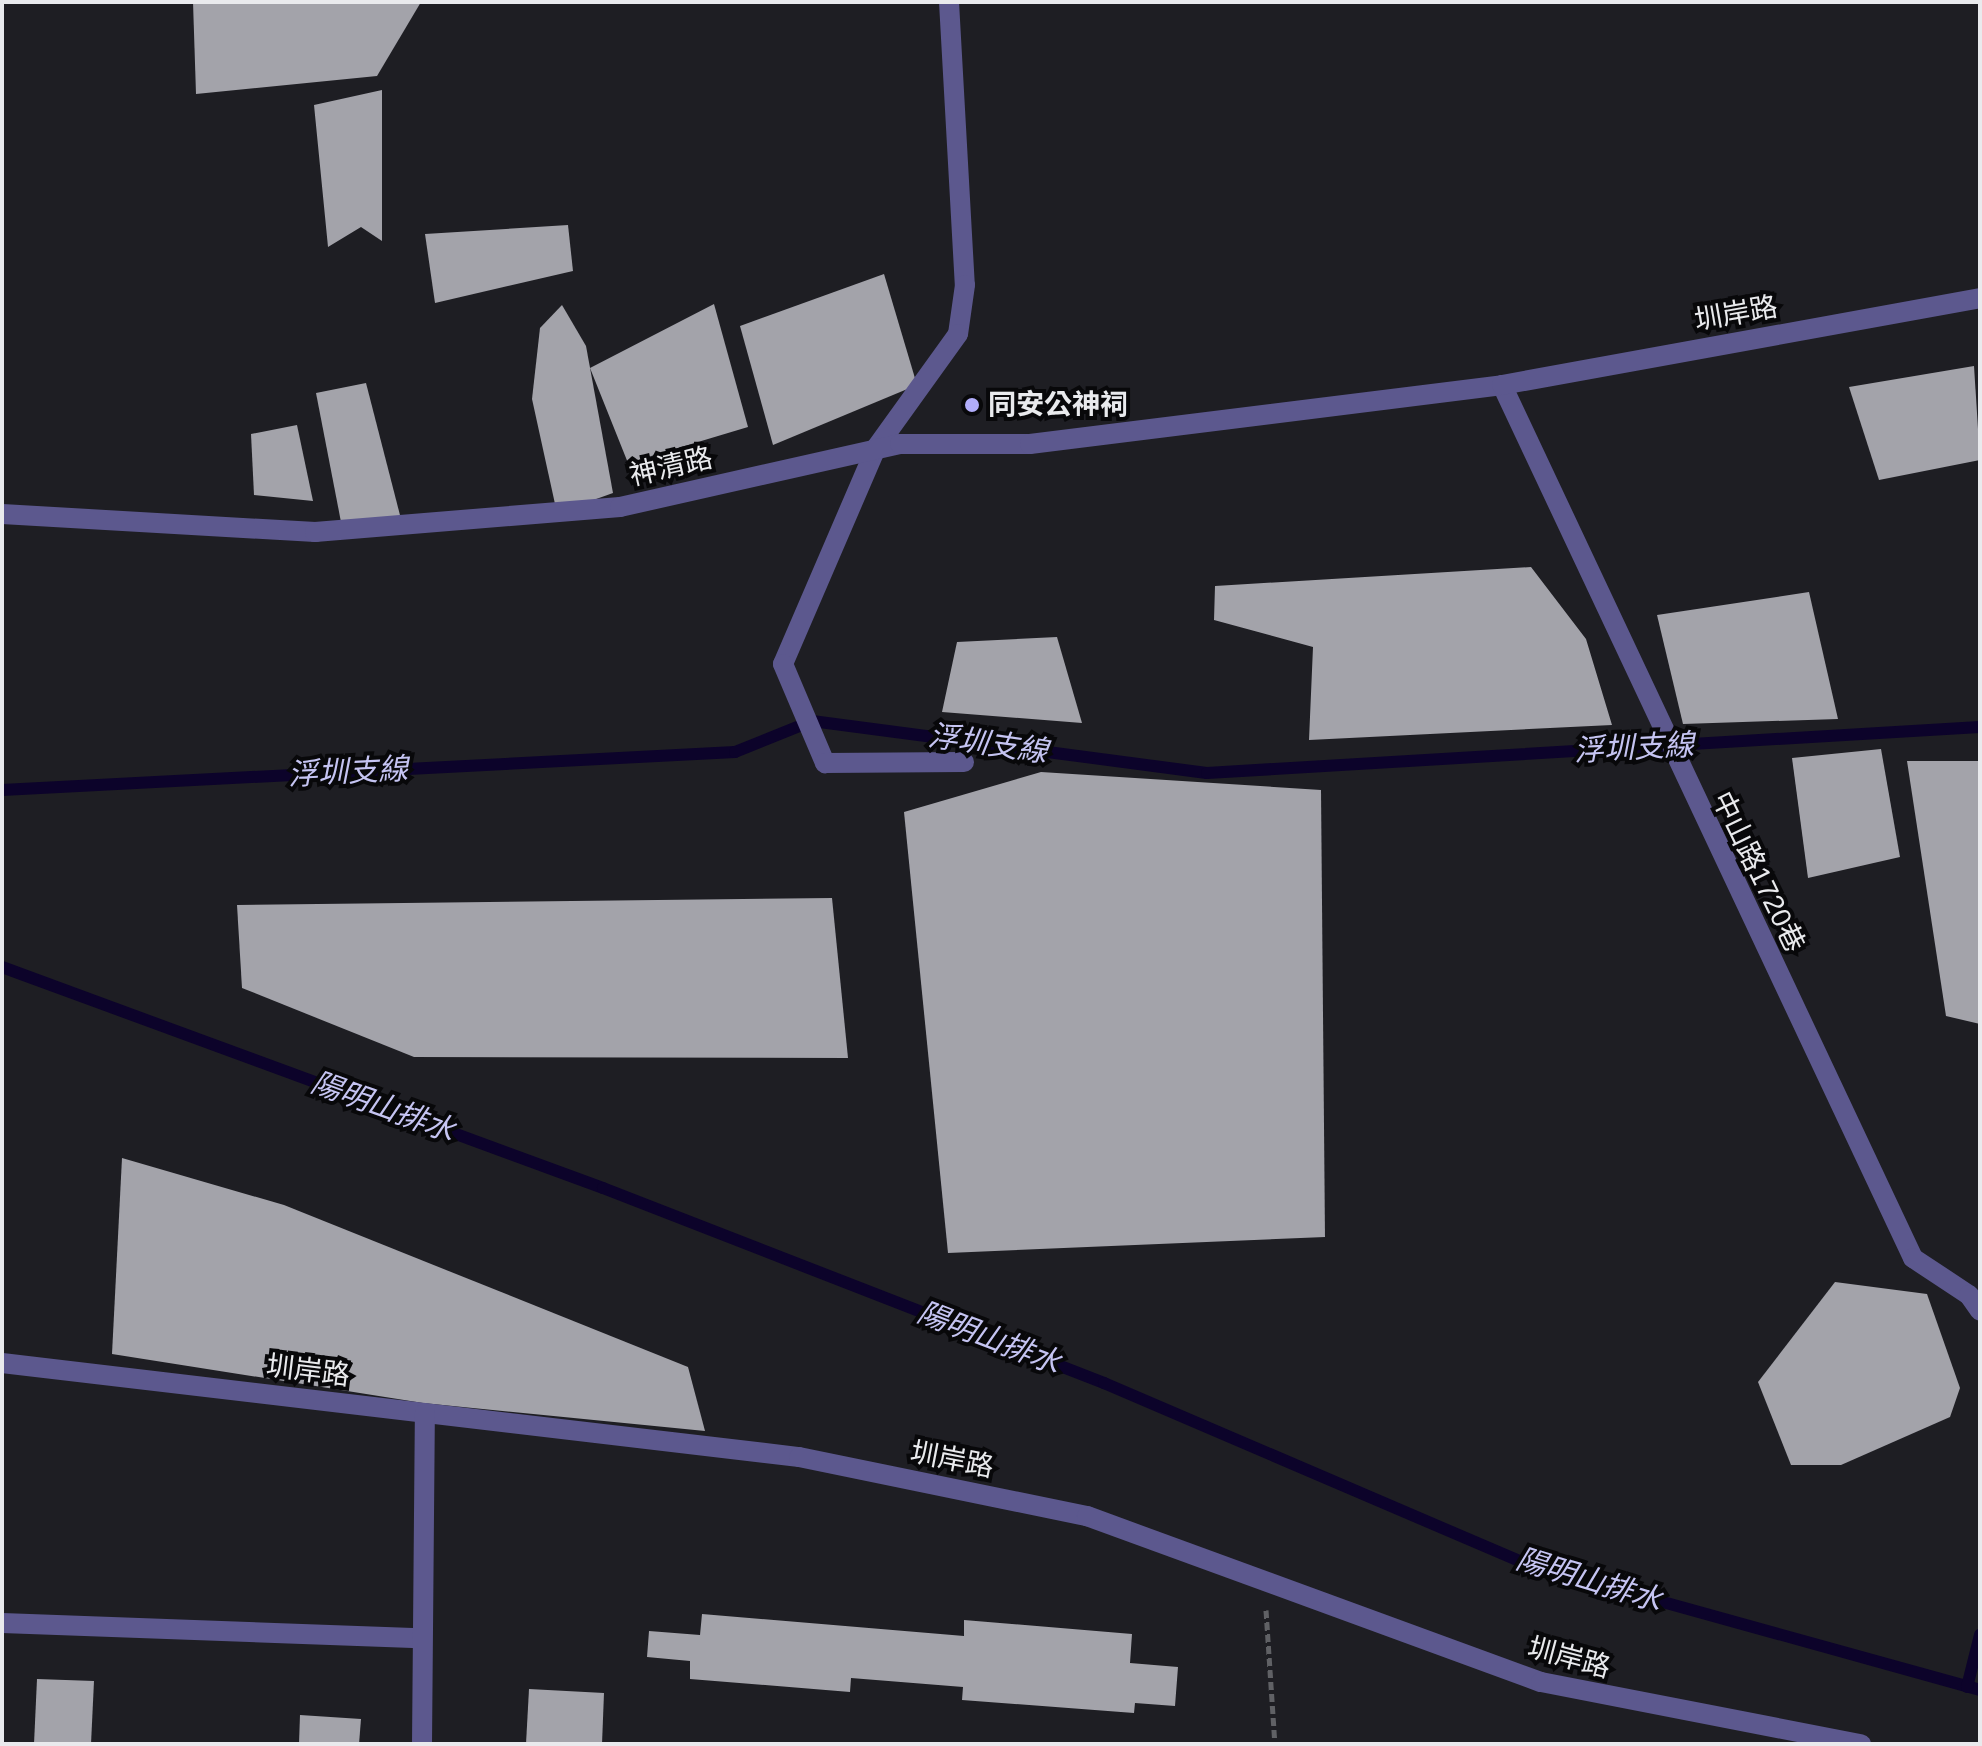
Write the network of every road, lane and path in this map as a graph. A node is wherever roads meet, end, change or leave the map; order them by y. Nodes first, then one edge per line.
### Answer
1 (949, 2) edge
2 (1980, 298) edge
3 (1502, 385) junction
4 (876, 448) junction
5 (2, 514) edge
6 (964, 762) dead end
7 (1980, 1311) edge
8 (2, 1363) edge
9 (425, 1413) junction
10 (1264, 1585) junction
11 (2, 1623) edge
12 (420, 1638) junction
13 (422, 1744) edge
14 (1275, 1744) edge
15 (1861, 1744) edge

1 - 4 street
2 - 3 street, 圳岸路
3 - 4 street, 圳岸路
3 - 7 street, 中山路1720巷
4 - 5 street, 神清路
4 - 6 street
8 - 9 street, 圳岸路
9 - 10 street, 圳岸路
9 - 12 street
10 - 14 path
10 - 15 street, 圳岸路
11 - 12 street
12 - 13 street

